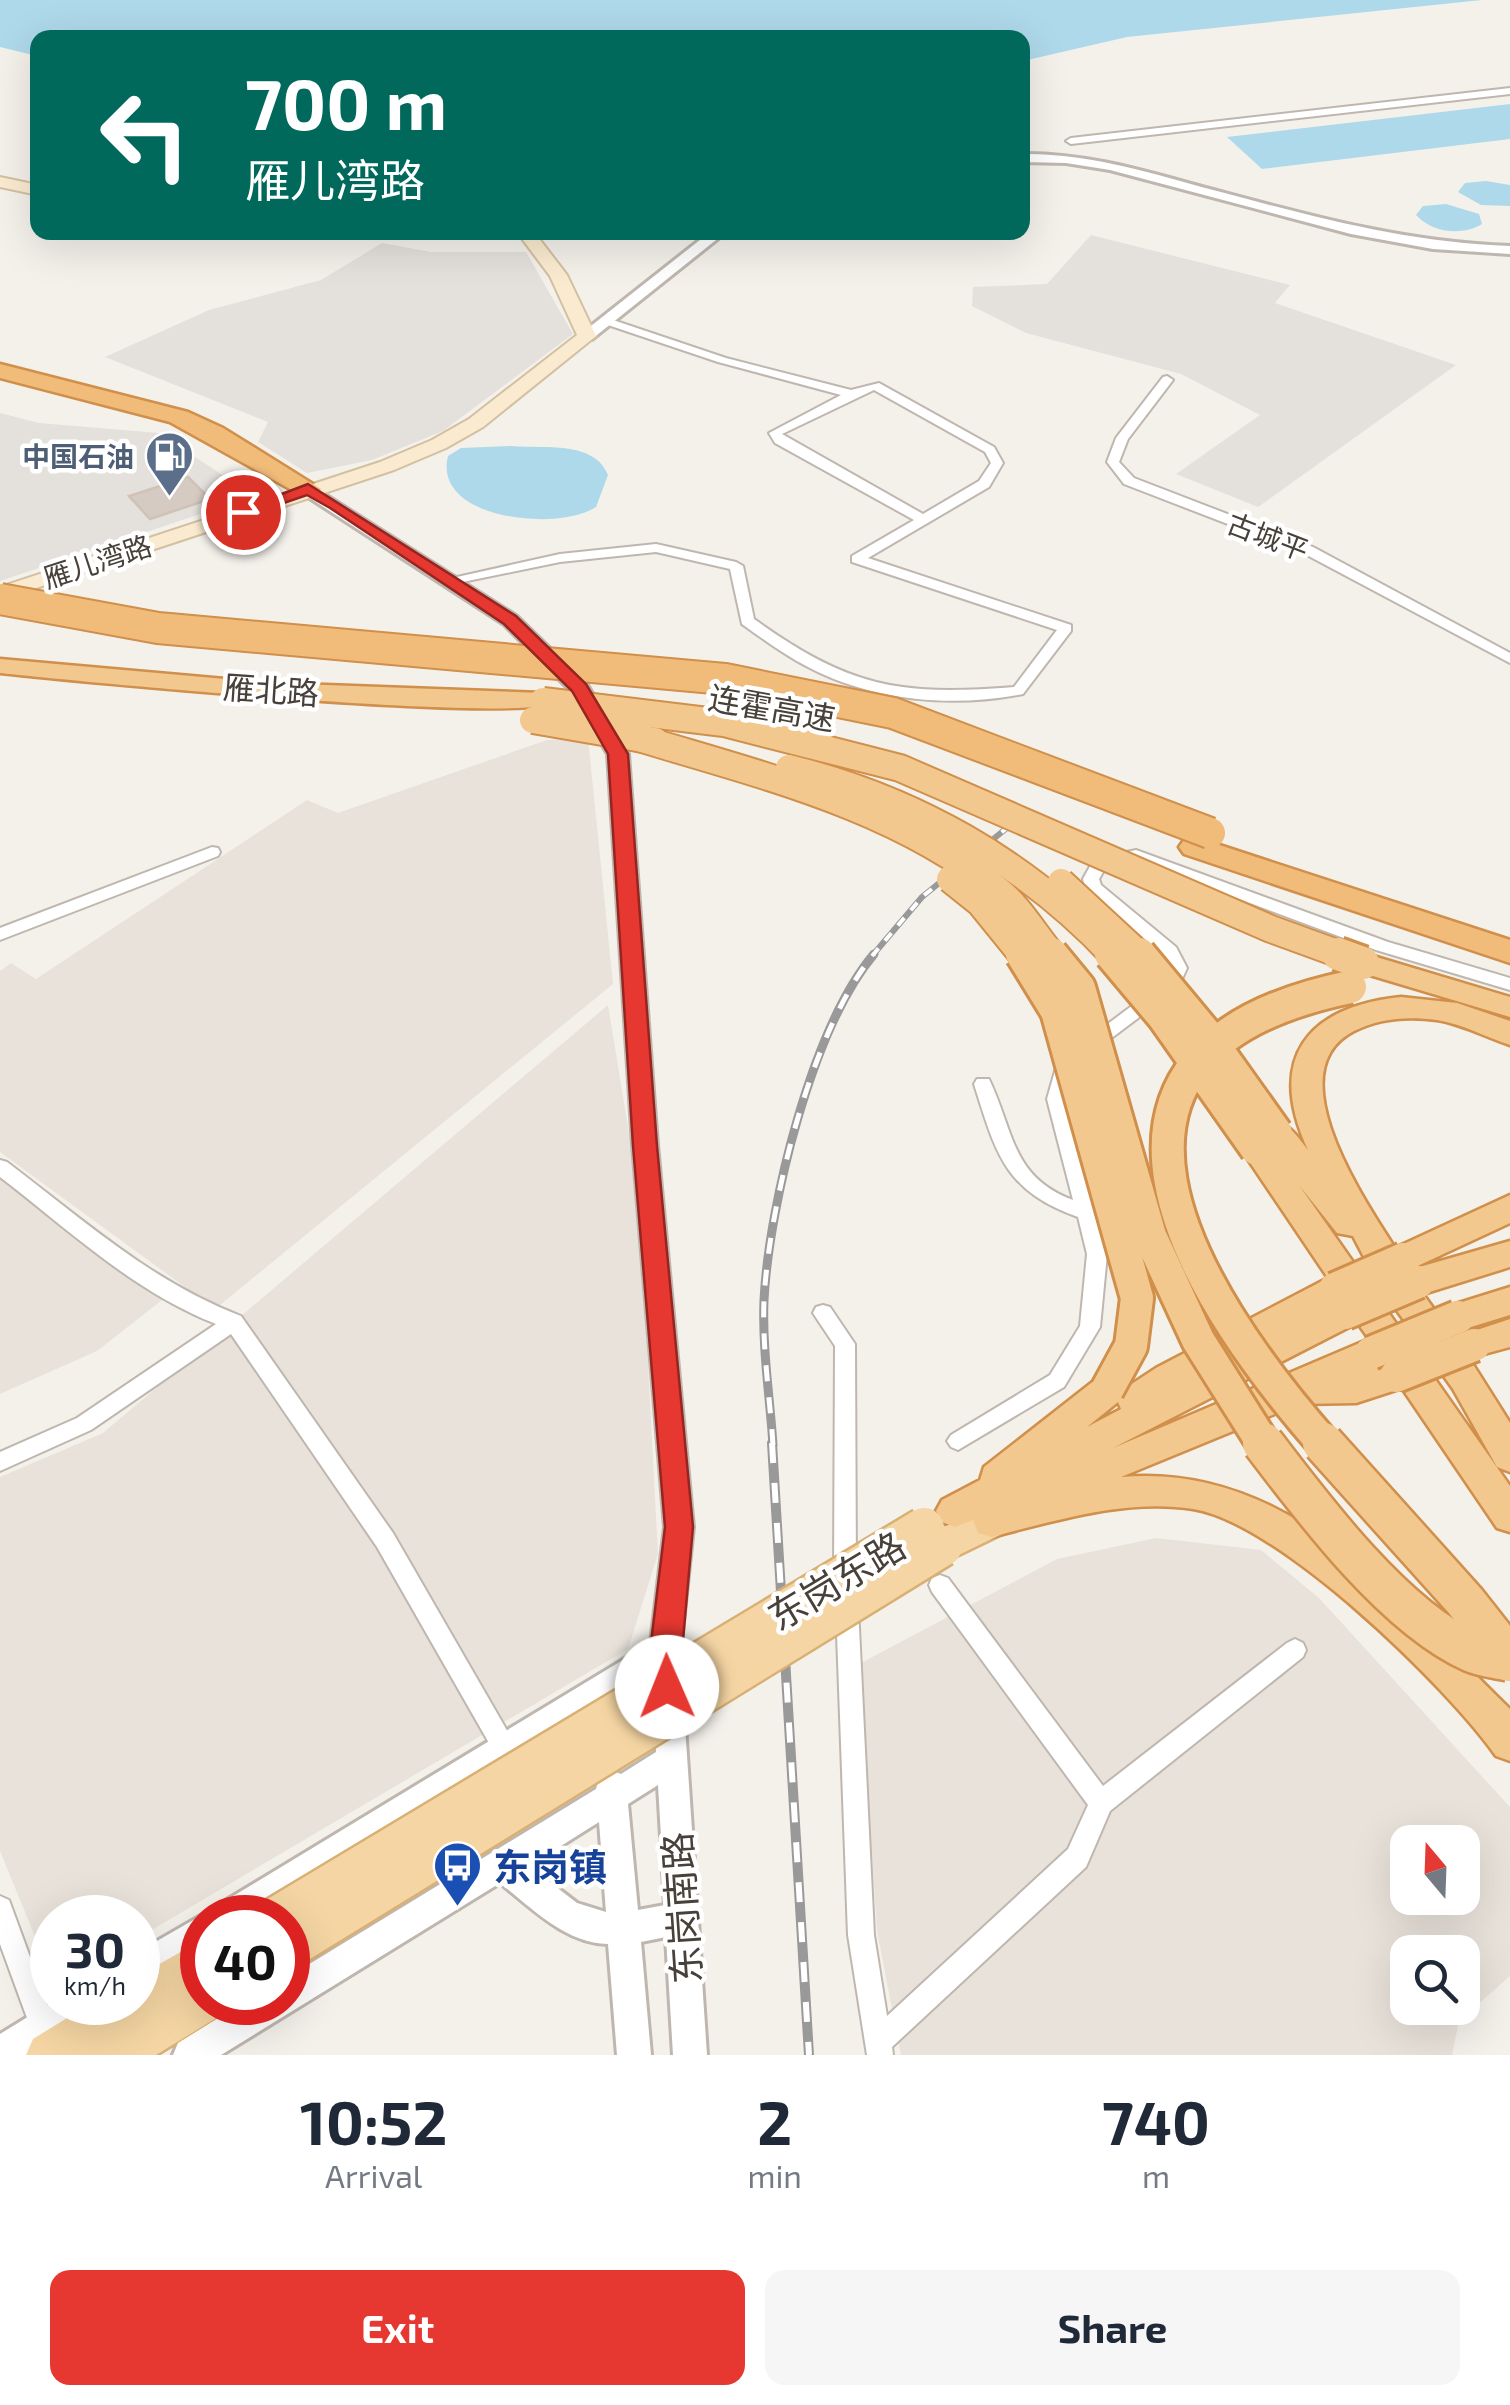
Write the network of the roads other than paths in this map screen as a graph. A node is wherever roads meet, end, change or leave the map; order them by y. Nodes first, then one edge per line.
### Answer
1 (1510, 91) edge
2 (1071, 140) dead end
3 (1030, 157) edge
4 (0, 182) edge
5 (30, 188) edge
6 (0, 195) edge
7 (30, 201) edge
8 (531, 240) edge
9 (709, 240) edge
10 (1510, 250) edge
11 (606, 321) junction
12 (587, 336) junction
13 (0, 371) edge
14 (1167, 380) dead end
15 (0, 385) edge
16 (852, 394) junction
17 (303, 490) junction
18 (924, 520) junction
19 (453, 582) junction
20 (0, 596) edge
21 (0, 613) edge
22 (1510, 659) edge
23 (0, 666) edge
24 (0, 681) edge
25 (618, 709) junction
26 (538, 710) junction
27 (639, 738) junction
28 (1202, 840) junction
29 (212, 852) dead end
30 (1510, 931) edge
31 (0, 934) edge
32 (1510, 952) edge
33 (1356, 975) junction
34 (1510, 984) edge
35 (1510, 1007) edge
36 (1510, 1034) edge
37 (983, 1084) dead end
38 (1267, 1141) junction
39 (0, 1167) edge
40 (1510, 1208) edge
41 (1086, 1212) junction
42 (1510, 1254) edge
43 (1410, 1280) junction
44 (1510, 1301) edge
45 (823, 1313) dead end
46 (234, 1322) junction
47 (1510, 1333) edge
48 (1466, 1347) junction
49 (1510, 1428) edge
50 (958, 1441) dead end
51 (1510, 1456) edge
52 (0, 1462) edge
53 (1510, 1516) edge
54 (950, 1538) junction
55 (1294, 1650) dead end
56 (665, 1651) junction
57 (1510, 1659) edge
58 (627, 1676) junction
59 (1510, 1742) edge
60 (506, 1749) junction
61 (671, 1760) junction
62 (610, 1795) junction
63 (1101, 1803) junction
64 (502, 1864) junction
65 (264, 1895) edge
66 (310, 1898) edge
67 (0, 1909) edge
68 (681, 1917) junction
69 (624, 1933) junction
70 (310, 1935) edge
71 (310, 1982) edge
72 (180, 2014) edge
73 (83, 2025) edge
74 (239, 2025) edge
75 (46, 2041) edge
76 (879, 2049) edge
77 (3, 2053) edge
78 (114, 2055) edge
79 (190, 2055) edge
80 (634, 2055) edge
81 (690, 2055) edge

1 - 2 street
3 - 10 street
4 - 5 main road
6 - 7 main road
8 - 12 main road
9 - 11 street
11 - 12 street
11 - 16 street
12 - 17 main road, 雁儿湾路
13 - 17 highway
14 - 22 street, 古城平
15 - 17 highway
16 - 18 street
16 - 18 street
17 - 19 street, 东岗南路
17 - 20 main road, 雁儿湾路
18 - 19 street
19 - 56 street, 东岗南路
20 - 28 highway, 连霍高速, bridge
21 - 28 highway, 连霍高速
23 - 26 highway, 雁北路
24 - 26 highway, 雁北路
25 - 26 highway, bridge
25 - 33 highway, bridge
25 - 38 highway, bridge
26 - 27 highway, bridge
27 - 38 highway, bridge
27 - 54 highway, bridge
27 - 57 highway, bridge
28 - 30 highway, 连霍高速
28 - 32 highway, 连霍高速
29 - 31 street
33 - 35 highway
33 - 57 highway, bridge
34 - 41 street
36 - 43 highway
37 - 41 street
38 - 43 highway
38 - 53 highway
39 - 46 street
40 - 43 highway
41 - 50 street
42 - 43 highway
43 - 48 highway
43 - 54 highway, 东岗东路, bridge
44 - 48 highway
45 - 76 street
46 - 52 street
46 - 60 street
47 - 48 highway
48 - 49 highway
48 - 51 highway
48 - 54 highway, 东岗东路, bridge
54 - 59 highway
54 - 63 street
54 - 66 main road, 东岗东路, bridge
54 - 70 main road, 东岗东路, bridge
55 - 63 street
56 - 58 street
56 - 61 street, 东岗南路
58 - 60 street
58 - 62 street, 东岗南路
60 - 65 street
61 - 62 street
61 - 68 street, 东岗南路
62 - 64 street
62 - 69 street, 东岗南路
63 - 76 street
64 - 69 street
64 - 71 street
67 - 75 street
68 - 69 street
68 - 81 street, 东岗南路
69 - 80 street, 东岗南路
72 - 78 main road
73 - 75 main road
74 - 79 street
75 - 77 street

